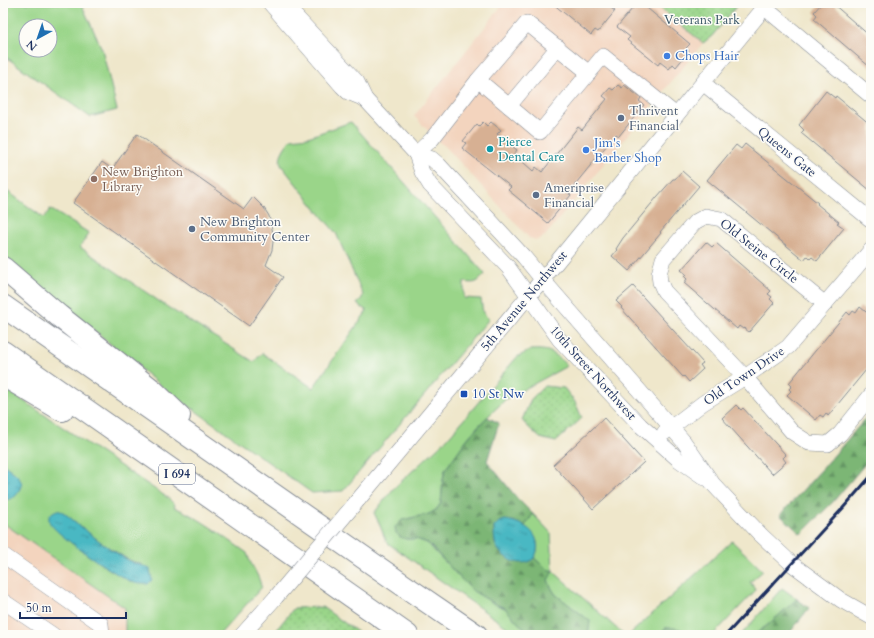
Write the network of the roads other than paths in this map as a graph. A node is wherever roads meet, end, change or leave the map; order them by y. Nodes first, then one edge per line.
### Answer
1 (270, 3) edge
2 (283, 3) edge
3 (766, 5) edge
4 (558, 47) junction
5 (589, 73) junction
6 (478, 80) junction
7 (703, 83) junction
8 (871, 96) edge
9 (365, 99) junction
10 (509, 106) junction
11 (676, 115) junction
12 (416, 154) junction
13 (871, 220) edge
14 (871, 250) edge
15 (3, 268) edge
16 (542, 279) junction
17 (529, 296) junction
18 (826, 304) junction
19 (3, 306) edge
20 (3, 352) edge
21 (3, 375) edge
22 (745, 377) junction
23 (871, 395) edge
24 (672, 427) junction
25 (656, 440) junction
26 (219, 457) junction
27 (714, 484) junction
28 (3, 555) edge
29 (350, 595) junction
30 (3, 601) edge
31 (871, 617) edge
32 (52, 635) edge
33 (102, 635) edge
34 (242, 635) edge
35 (407, 635) edge
36 (476, 635) edge

1 - 9 street, 10th Street Northwest
2 - 9 street, 10th Street Northwest
3 - 7 street, 5th Avenue Northwest
3 - 8 street
4 - 5 street
4 - 6 street
4 - 10 street
5 - 10 street
5 - 11 street
6 - 10 street
6 - 12 street
7 - 11 street, 5th Avenue Northwest
7 - 13 street, Queens Gate
9 - 12 street, 10th Street Northwest
11 - 16 street, 5th Avenue Northwest
12 - 16 street, 10th Street Northwest
12 - 17 street, 10th Street Northwest
14 - 18 street, Old Town Drive
15 - 26 highway
16 - 17 street, 5th Avenue Northwest
16 - 24 street, 10th Street Northwest
17 - 25 street, 10th Street Northwest
17 - 34 street, 5th Avenue Northwest, bridge
18 - 22 street, Old Town Drive
18 - 22 street, Old Steine Circle
19 - 26 highway
20 - 29 highway, I 694
21 - 29 highway
22 - 23 street, Old Steine Circle
22 - 24 street, Old Town Drive
24 - 25 street, Old Town Drive
24 - 27 street, 10th Street Northwest
25 - 27 street, 10th Street Northwest
26 - 36 highway
27 - 31 street, 10th Street Northwest
28 - 33 street
29 - 35 highway, I 694
30 - 32 street

